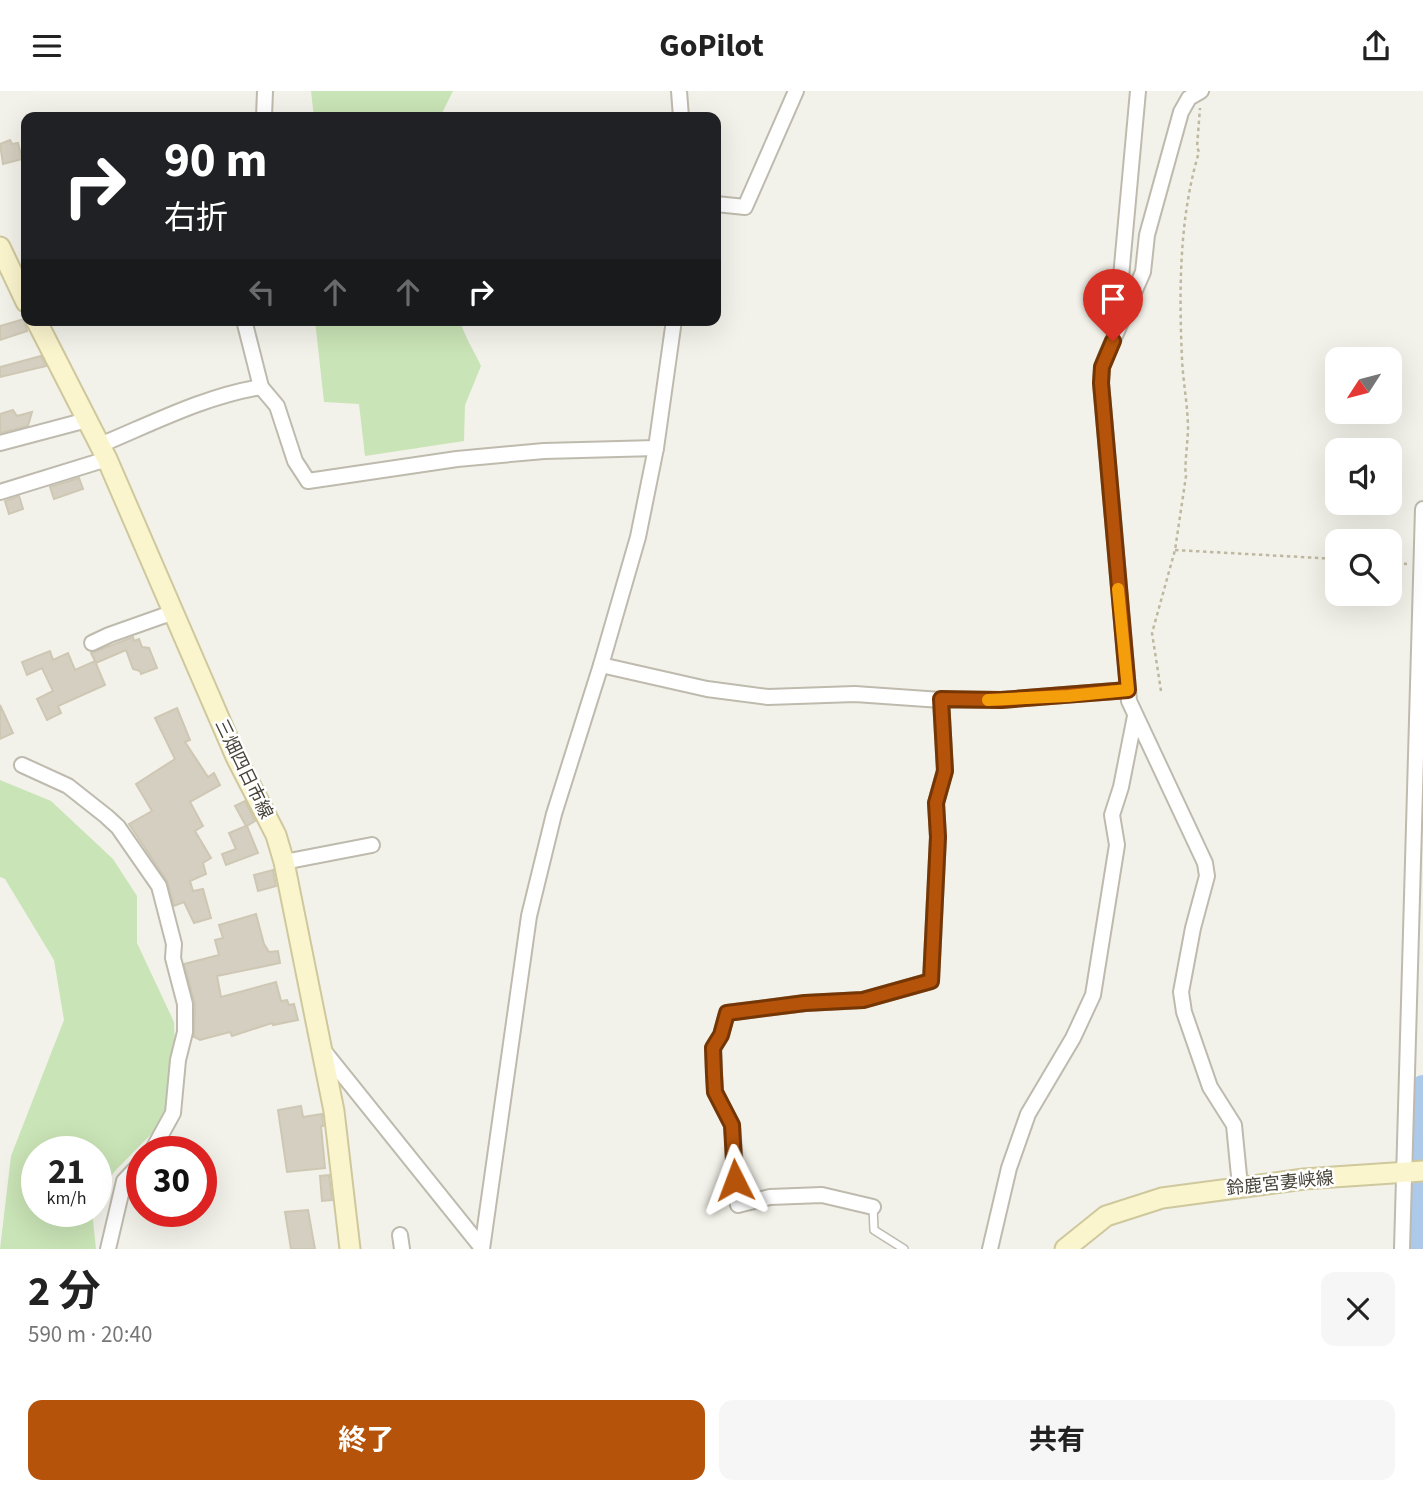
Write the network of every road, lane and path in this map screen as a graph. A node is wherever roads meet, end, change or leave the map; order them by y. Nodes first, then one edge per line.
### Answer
1 (265, 91) edge
2 (679, 91) edge
3 (796, 91) edge
4 (1138, 91) edge
5 (1200, 98) edge
6 (264, 112) edge
7 (681, 112) edge
8 (721, 204) edge
9 (0, 247) edge
10 (21, 291) edge
11 (1122, 317) junction
12 (39, 326) edge
13 (246, 326) edge
14 (673, 326) edge
15 (261, 387) junction
16 (87, 420) junction
17 (0, 443) edge
18 (656, 448) junction
19 (104, 452) junction
20 (0, 492) edge
21 (1423, 509) edge
22 (1174, 550) junction
23 (1325, 558) edge
24 (1402, 564) edge
25 (1421, 565) junction
26 (174, 612) junction
27 (92, 643) dead end
28 (601, 665) junction
29 (1128, 690) junction
30 (1161, 691) dead end
31 (941, 699) junction
32 (1135, 716) junction
33 (22, 765) dead end
34 (372, 845) dead end
35 (284, 862) junction
36 (322, 1050) junction
37 (160, 1136) edge
38 (1411, 1172) edge
39 (126, 1179) edge
40 (1240, 1186) junction
41 (1139, 1205) junction
42 (873, 1207) joint
43 (108, 1249) edge
44 (350, 1249) edge
45 (482, 1249) edge
46 (904, 1249) edge
47 (990, 1249) edge
48 (1065, 1249) edge
49 (1087, 1249) edge
50 (1402, 1249) edge

1 - 6 street
2 - 7 street
3 - 8 street
4 - 11 street
5 - 11 street
5 - 22 path
9 - 10 main road
11 - 29 street
12 - 16 main road, 三畑四日市線
13 - 15 street
14 - 18 street
15 - 18 street
15 - 19 street
16 - 17 street
16 - 19 main road, 三畑四日市線
18 - 28 street
19 - 20 street
19 - 26 main road, 三畑四日市線
21 - 25 street
22 - 23 path
22 - 30 path
24 - 25 path
25 - 38 street
26 - 27 street
26 - 35 main road, 三畑四日市線
28 - 31 street
28 - 45 street
29 - 31 street
29 - 32 street
31 - 42 street
32 - 40 street
32 - 47 street
33 - 37 street
34 - 35 street
35 - 36 main road, 三畑四日市線
36 - 44 main road, 三畑四日市線
36 - 45 street
38 - 40 main road, 鈴鹿宮妻峡線
38 - 50 street
39 - 43 street
40 - 41 main road, 鈴鹿宮妻峡線
41 - 48 main road, 鈴鹿宮妻峡線
41 - 49 main road, 鈴鹿宮妻峡線
42 - 46 lane

